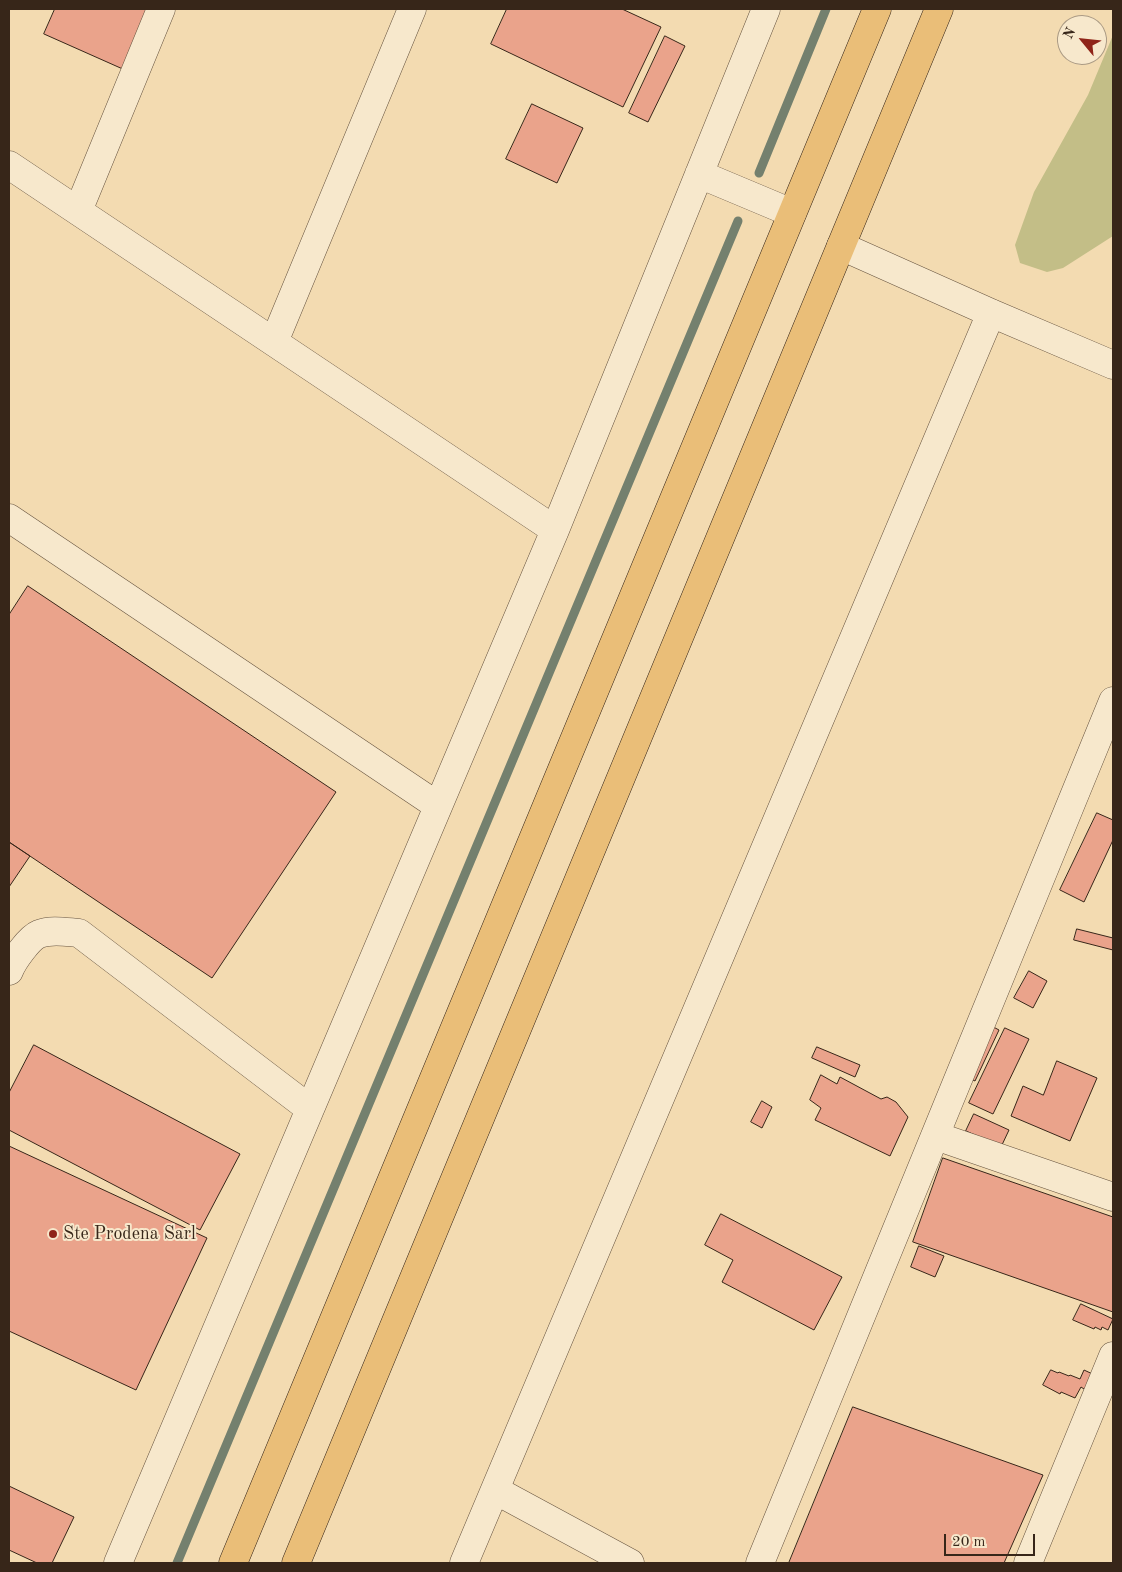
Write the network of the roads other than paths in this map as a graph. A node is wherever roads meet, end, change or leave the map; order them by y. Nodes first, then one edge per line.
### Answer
1 (162, 9) edge
2 (412, 9) edge
3 (766, 9) edge
4 (877, 9) edge
5 (939, 9) edge
6 (9, 165) edge
7 (699, 174) junction
8 (78, 211) junction
9 (792, 213) junction
10 (842, 246) junction
11 (990, 314) junction
12 (274, 342) junction
13 (1113, 365) edge
14 (9, 518) edge
15 (556, 530) junction
16 (1113, 701) edge
17 (438, 806) junction
18 (9, 971) edge
19 (310, 1109) junction
20 (936, 1136) junction
21 (1113, 1197) edge
22 (1113, 1356) edge
23 (495, 1490) junction
24 (118, 1563) edge
25 (233, 1563) edge
26 (296, 1563) edge
27 (464, 1563) edge
28 (630, 1563) edge
29 (760, 1563) edge
30 (1028, 1563) edge

1 - 8 street
2 - 12 street
3 - 7 street
4 - 9 highway
5 - 10 highway
6 - 8 street
7 - 9 street
7 - 15 street
8 - 12 street
9 - 25 highway
10 - 11 street
10 - 26 highway
11 - 13 street
11 - 23 street
12 - 15 street
14 - 17 street
15 - 17 street
16 - 20 street
17 - 19 street
18 - 19 street
19 - 24 street
20 - 21 street
20 - 29 street
22 - 30 street
23 - 27 street
23 - 28 street

